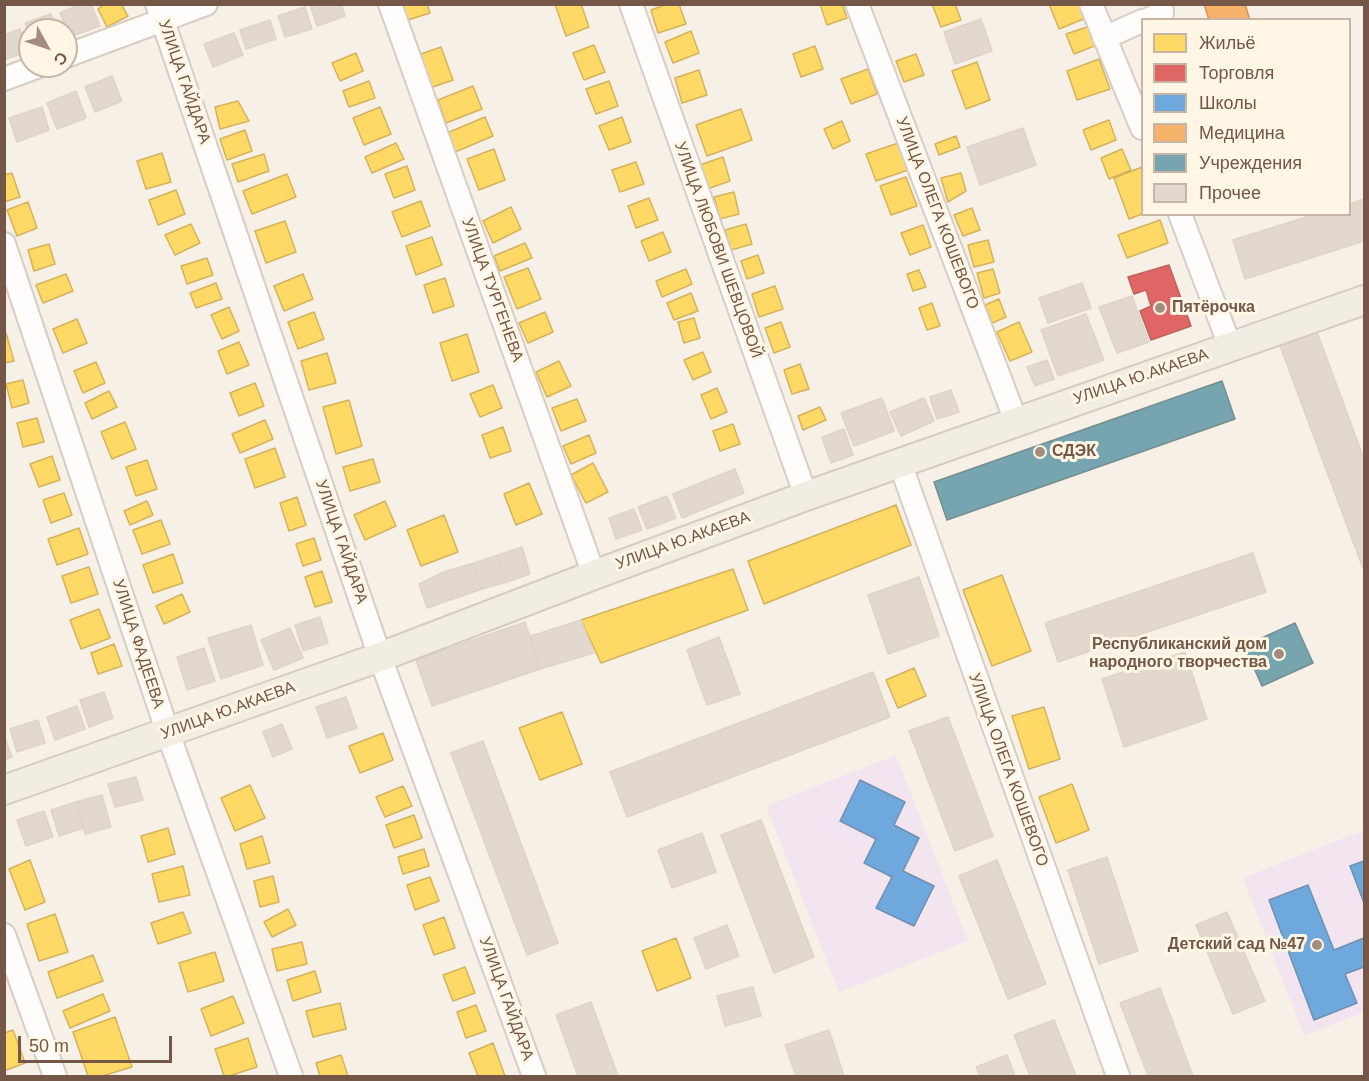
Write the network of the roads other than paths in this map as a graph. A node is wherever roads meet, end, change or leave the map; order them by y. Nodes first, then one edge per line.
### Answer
1 (206, 4) edge
2 (390, 4) edge
3 (631, 4) edge
4 (857, 4) edge
5 (1091, 4) edge
6 (1161, 4) edge
7 (160, 12) edge
8 (1151, 18) edge
9 (1141, 22) edge
10 (1104, 38) junction
11 (78, 50) edge
12 (1141, 123) edge
13 (1181, 216) edge
14 (4, 244) edge
15 (1365, 300) edge
16 (1230, 346) junction
17 (1016, 421) junction
18 (900, 463) junction
19 (806, 496) junction
20 (594, 575) junction
21 (380, 657) junction
22 (168, 733) junction
23 (4, 790) edge
24 (4, 935) edge
25 (55, 1077) edge
26 (291, 1077) edge
27 (534, 1077) edge
28 (1118, 1077) edge

1 - 7 street
2 - 20 street, УЛИЦА ТУРГЕНЕВА
3 - 19 street, УЛИЦА ЛЮБОВИ ШЕВЦОВОЙ
4 - 17 street, УЛИЦА ОЛЕГА КОШЕВОГО
5 - 10 street
6 - 8 street
7 - 11 street
7 - 21 street, УЛИЦА ГАЙДАРА
9 - 10 street
10 - 12 street
13 - 16 street
14 - 22 street, УЛИЦА ФАДЕЕВА
15 - 16 main road, УЛИЦА Ю.АКАЕВА
16 - 17 main road, УЛИЦА Ю.АКАЕВА
17 - 18 main road, УЛИЦА Ю.АКАЕВА
18 - 19 main road, УЛИЦА Ю.АКАЕВА
18 - 28 street, УЛИЦА ОЛЕГА КОШЕВОГО
19 - 20 main road, УЛИЦА Ю.АКАЕВА
20 - 21 main road, УЛИЦА Ю.АКАЕВА
21 - 22 main road, УЛИЦА Ю.АКАЕВА
21 - 27 street, УЛИЦА ГАЙДАРА
22 - 23 main road, УЛИЦА Ю.АКАЕВА
22 - 26 street, УЛИЦА ФАДЕЕВА
24 - 25 street

